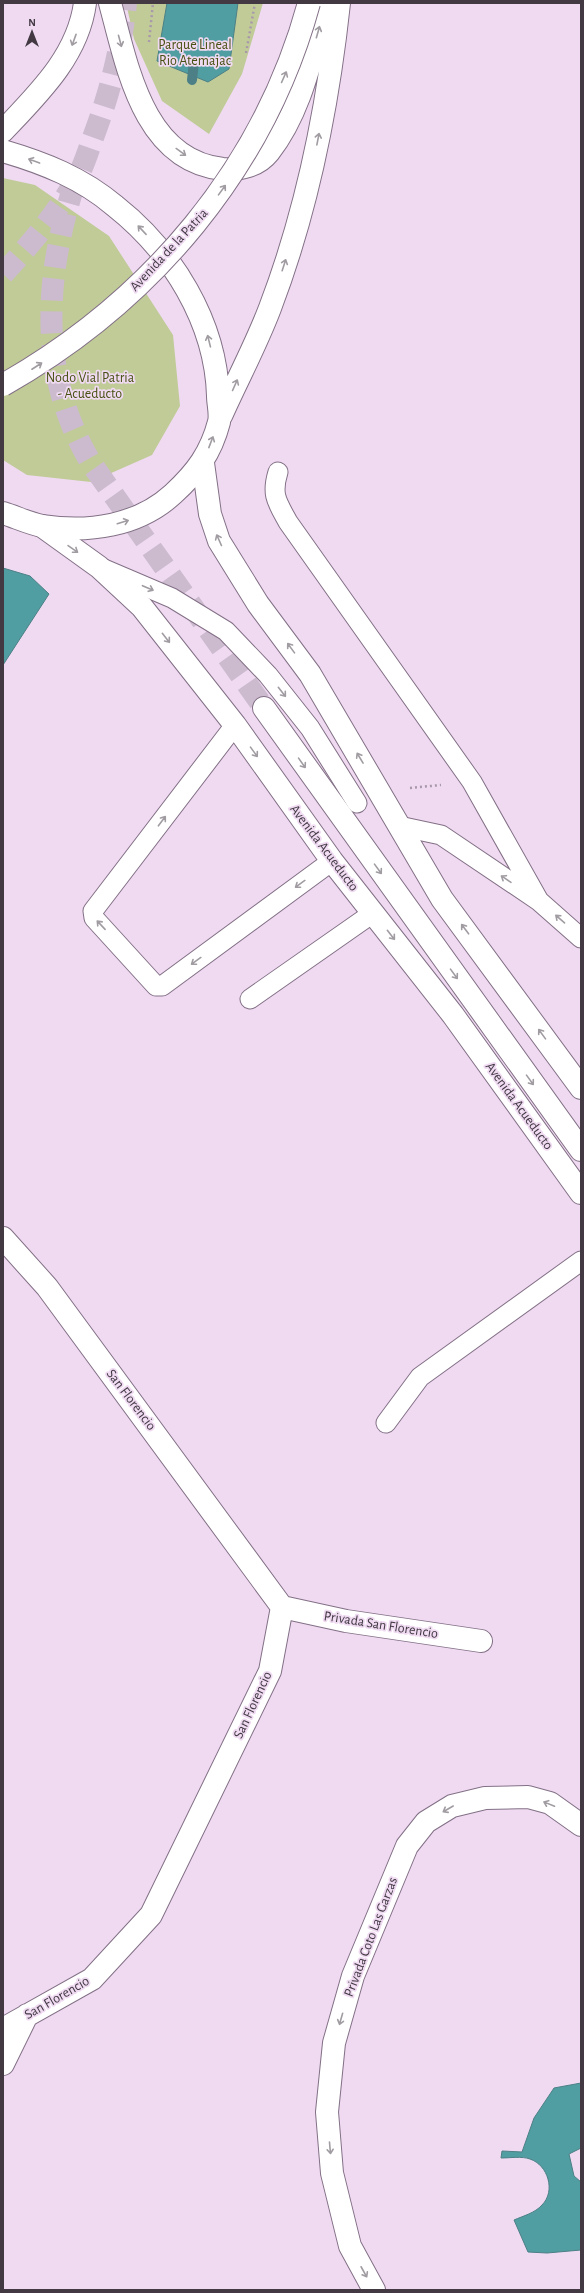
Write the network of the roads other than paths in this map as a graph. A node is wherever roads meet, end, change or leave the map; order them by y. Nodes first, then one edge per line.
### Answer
1 (85, 3) edge
2 (110, 3) edge
3 (309, 3) edge
4 (327, 3) edge
5 (339, 3) edge
6 (3, 131) edge
7 (3, 151) edge
8 (3, 385) edge
9 (219, 421) junction
10 (203, 463) junction
11 (278, 472) dead end
12 (3, 513) edge
13 (42, 526) junction
14 (99, 567) junction
15 (264, 708) tunnel mouth
16 (235, 725) junction
17 (357, 803) dead end
18 (399, 826) junction
19 (332, 861) junction
20 (538, 901) junction
21 (373, 912) junction
22 (581, 938) edge
23 (250, 999) dead end
24 (581, 1088) edge
25 (581, 1150) edge
26 (581, 1193) edge
27 (3, 1238) edge
28 (581, 1261) edge
29 (386, 1423) dead end
30 (282, 1607) junction
31 (481, 1641) dead end
32 (581, 1825) edge
33 (27, 2015) junction
34 (3, 2029) edge
35 (3, 2064) edge
36 (374, 2290) edge

1 -> 6 main road
2 -> 4 main road
8 -> 3 main road, Avenida de la Patria, bridge
9 -> 5 main road
9 -> 7 main road
10 -> 9 main road
13 -> 10 main road
18 -> 10 main road
11 - 20 lane
12 - 13 main road
13 -> 14 main road, Avenida Acueducto
14 -> 16 main road, Avenida Acueducto
14 -> 17 lane
15 -> 25 main road
16 -> 19 main road, Avenida Acueducto
19 -> 16 lane
20 -> 18 lane
24 -> 18 main road
19 - 21 main road, Avenida Acueducto
22 -> 20 lane
21 - 23 lane
21 -> 26 main road, Avenida Acueducto
27 - 30 main road, San Florencio
28 - 29 lane
30 - 31 main road, Privada San Florencio
30 - 33 main road, San Florencio
32 -> 36 main road, Privada Coto Las Garzas
33 - 34 main road, San Florencio
33 - 35 main road

